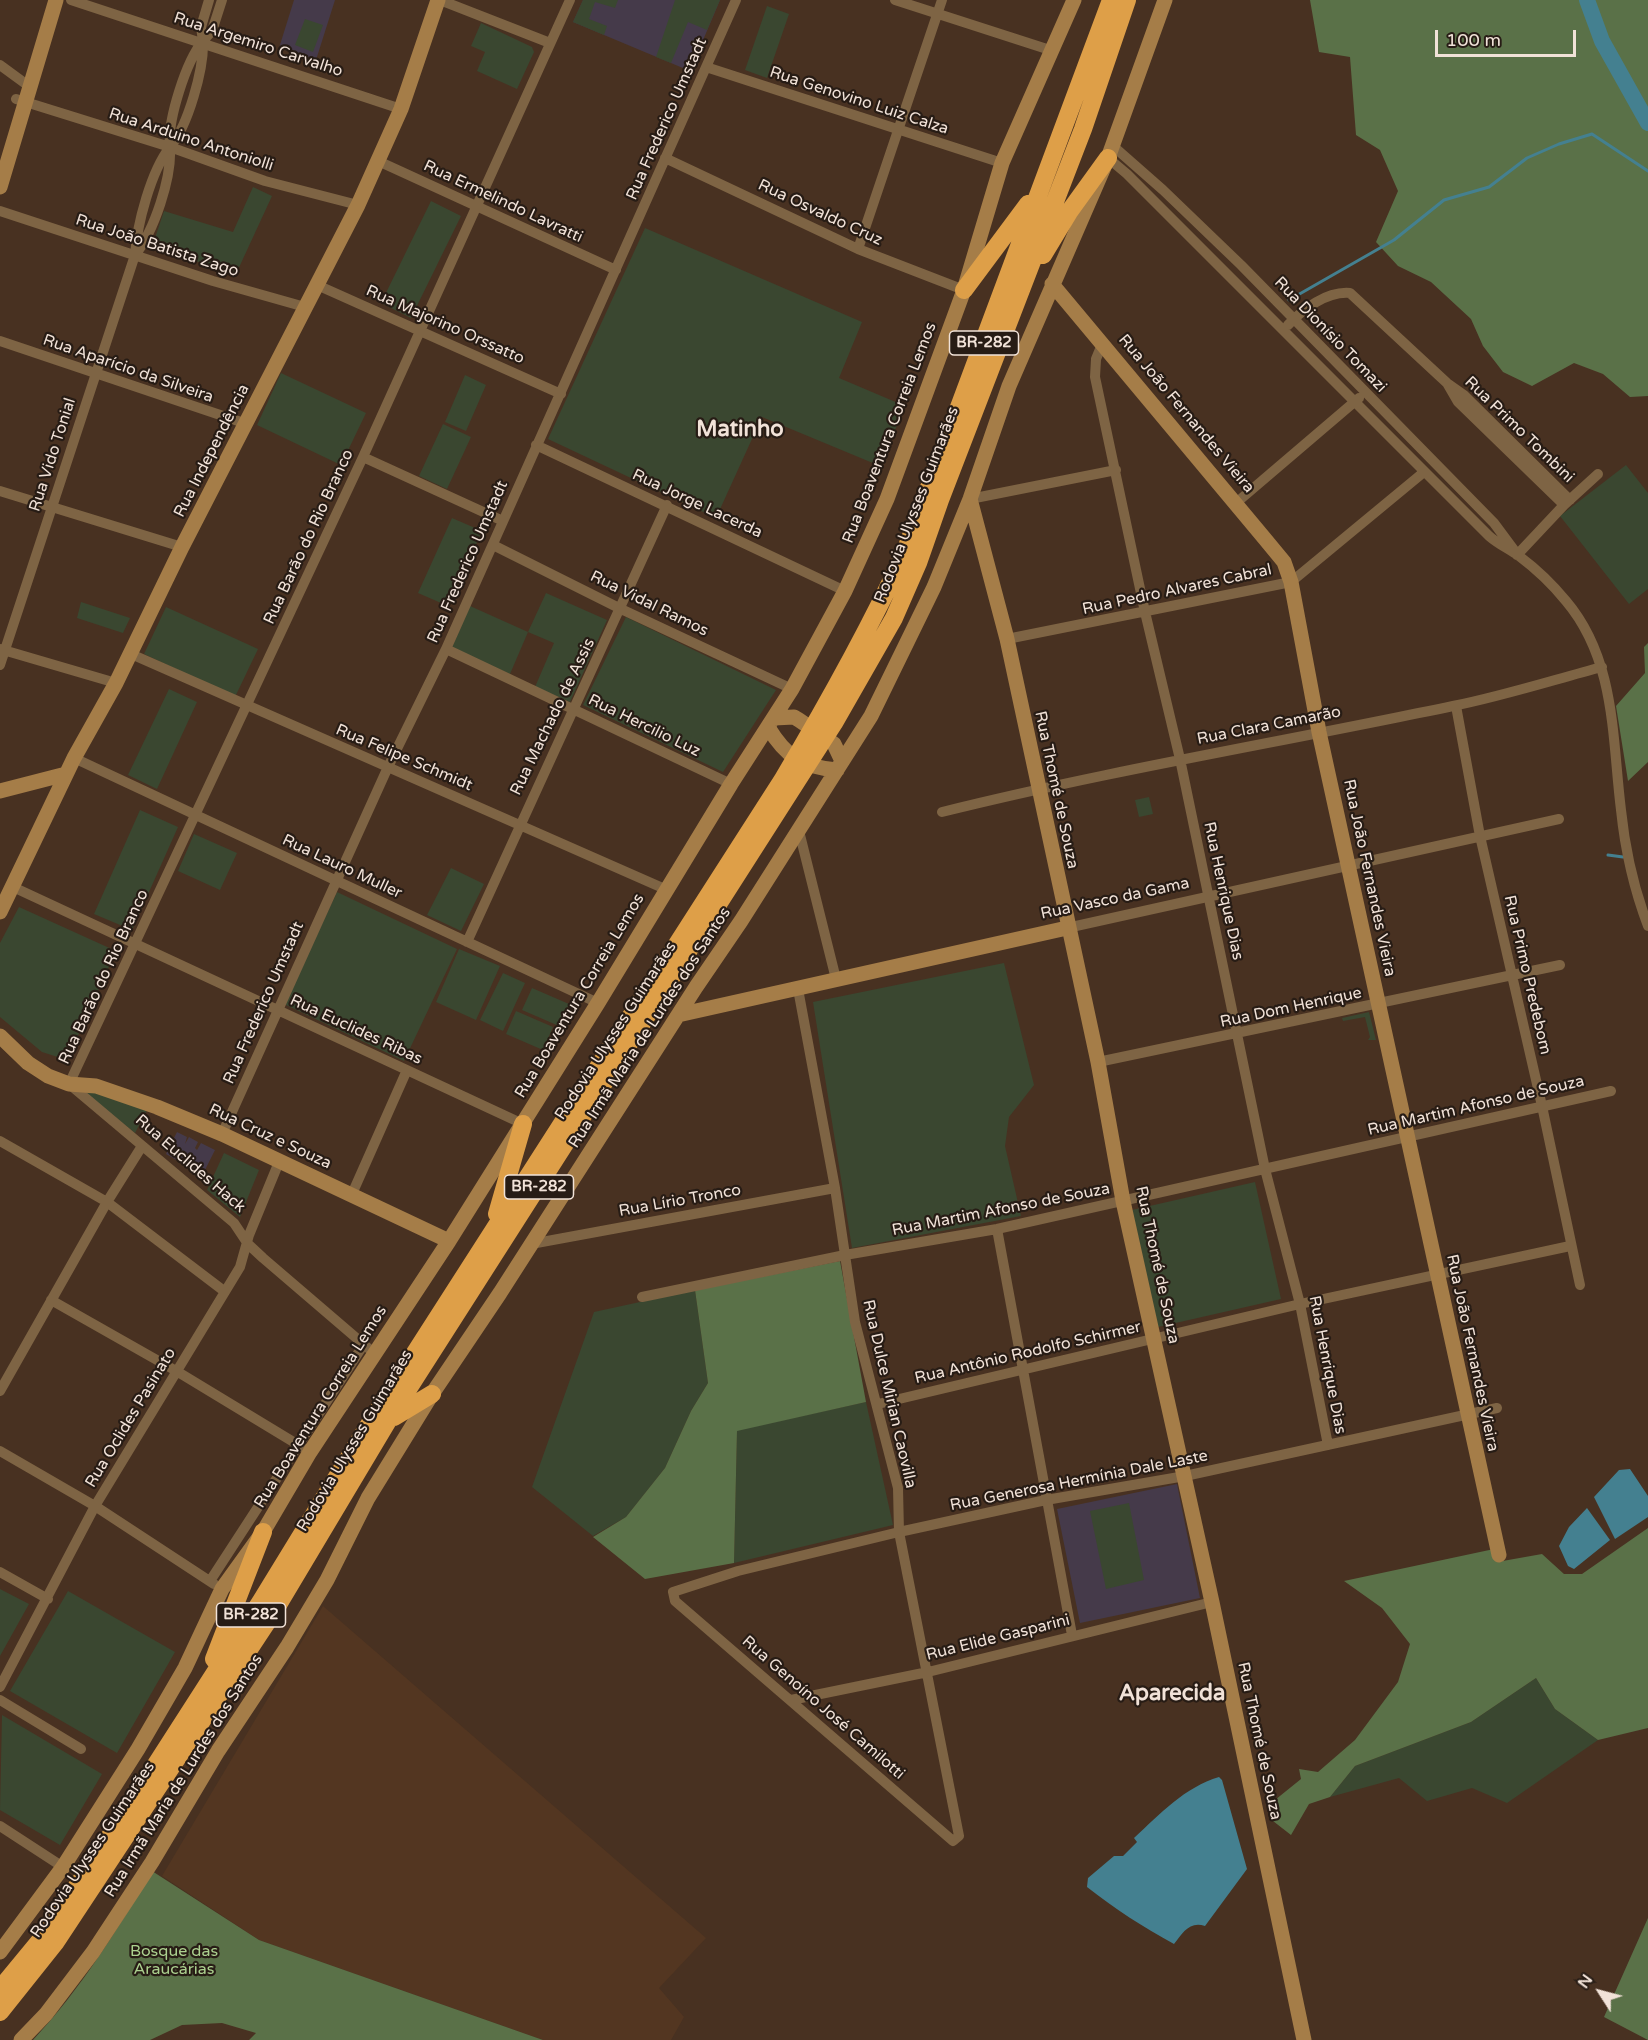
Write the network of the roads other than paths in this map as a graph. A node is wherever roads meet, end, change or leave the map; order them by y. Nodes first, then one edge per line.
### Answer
1 (46, 0) edge
2 (56, 0) edge
3 (71, 0) edge
4 (209, 0) edge
5 (222, 0) edge
6 (439, 0) edge
7 (570, 0) edge
8 (736, 0) edge
9 (895, 0) edge
10 (942, 0) edge
11 (1074, 0) edge
12 (1111, 0) edge
13 (1127, 0) edge
14 (1165, 0) edge
15 (937, 14) junction
16 (40, 36) junction
17 (203, 42) junction
18 (550, 43) junction
19 (1050, 50) junction
20 (0, 65) edge
21 (706, 67) junction
22 (24, 92) junction
23 (180, 96) junction
24 (191, 99) junction
25 (400, 108) junction
26 (898, 129) junction
27 (170, 147) junction
28 (1110, 152) junction
29 (665, 158) junction
30 (3, 159) edge
31 (378, 161) junction
32 (1002, 163) junction
33 (0, 187) edge
34 (1040, 188) junction
35 (1163, 190) junction
36 (1154, 200) junction
37 (358, 205) junction
38 (475, 206) junction
39 (0, 211) edge
40 (1207, 232) junction
41 (1195, 242) junction
42 (858, 249) junction
43 (135, 255) junction
44 (1241, 265) junction
45 (616, 270) junction
46 (1228, 274) junction
47 (1052, 284) junction
48 (317, 285) junction
49 (964, 290) junction
50 (1018, 294) junction
51 (305, 307) junction
52 (1293, 320) junction
53 (418, 330) junction
54 (1284, 330) junction
55 (0, 341) edge
56 (1103, 342) junction
57 (1321, 348) junction
58 (1310, 357) junction
59 (96, 374) junction
60 (1365, 392) junction
61 (561, 394) junction
62 (1355, 402) junction
63 (247, 424) junction
64 (536, 445) junction
65 (363, 457) junction
66 (1116, 470) junction
67 (1424, 472) junction
68 (1598, 474) dead end
69 (0, 491) edge
70 (970, 499) junction
71 (1567, 502) junction
72 (1236, 503) junction
73 (667, 505) junction
74 (52, 506) junction
75 (503, 521) junction
76 (493, 545) junction
77 (182, 547) junction
78 (1517, 555) junction
79 (1291, 582) junction
80 (845, 591) junction
81 (621, 609) junction
82 (1145, 612) junction
83 (1007, 639) junction
84 (446, 649) junction
85 (2, 650) edge
86 (131, 654) junction
87 (0, 665) edge
88 (1602, 667) junction
89 (116, 683) junction
90 (789, 694) junction
91 (246, 706) junction
92 (1456, 706) junction
93 (574, 709) junction
94 (794, 717) junction
95 (827, 720) junction
96 (771, 722) junction
97 (1319, 732) junction
98 (855, 741) junction
99 (834, 744) junction
100 (781, 748) junction
101 (753, 751) junction
102 (74, 758) junction
103 (1180, 759) junction
104 (840, 766) junction
105 (388, 767) junction
106 (813, 768) junction
107 (66, 774) junction
108 (789, 783) junction
109 (731, 784) junction
110 (1037, 788) junction
111 (0, 791) edge
112 (823, 793) junction
113 (942, 812) dead end
114 (196, 816) junction
115 (1559, 819) dead end
116 (519, 824) junction
117 (799, 831) junction
118 (1480, 836) junction
119 (1349, 866) junction
120 (336, 881) junction
121 (13, 888) junction
122 (665, 889) junction
123 (1209, 898) junction
124 (0, 912) edge
125 (1648, 926) edge
126 (1067, 928) junction
127 (467, 942) junction
128 (136, 944) junction
129 (1560, 965) dead end
130 (1513, 977) junction
131 (836, 980) junction
132 (798, 989) junction
133 (598, 1003) junction
134 (1378, 1004) junction
135 (278, 1010) junction
136 (678, 1015) junction
137 (1237, 1035) junction
138 (0, 1036) edge
139 (1098, 1062) junction
140 (407, 1070) junction
141 (69, 1084) junction
142 (1611, 1091) dead end
143 (1542, 1106) junction
144 (523, 1124) junction
145 (222, 1134) junction
146 (1407, 1138) junction
147 (0, 1141) edge
148 (142, 1146) junction
149 (279, 1162) junction
150 (1265, 1169) junction
151 (835, 1188) junction
152 (352, 1194) junction
153 (1124, 1201) junction
154 (107, 1202) junction
155 (997, 1229) junction
156 (491, 1233) junction
157 (449, 1241) junction
158 (248, 1244) junction
159 (531, 1244) junction
160 (1570, 1246) junction
161 (845, 1255) junction
162 (1436, 1274) junction
163 (1580, 1285) dead end
164 (224, 1291) junction
165 (642, 1297) dead end
166 (51, 1300) junction
167 (1300, 1304) junction
168 (1155, 1340) junction
169 (370, 1349) junction
170 (1023, 1369) junction
171 (178, 1372) junction
172 (0, 1391) edge
173 (432, 1394) junction
174 (878, 1404) junction
175 (1497, 1408) dead end
176 (1466, 1413) junction
177 (389, 1419) junction
178 (1328, 1445) junction
179 (304, 1449) junction
180 (0, 1451) edge
181 (1185, 1476) junction
182 (1046, 1500) junction
183 (95, 1506) junction
184 (263, 1532) junction
185 (899, 1532) junction
186 (1499, 1555) dead end
187 (0, 1572) edge
188 (216, 1585) junction
189 (672, 1596) joint
190 (48, 1599) junction
191 (1212, 1602) junction
192 (1072, 1635) junction
193 (928, 1672) junction
194 (0, 1687) edge
195 (199, 1698) junction
196 (0, 1700) edge
197 (791, 1700) junction
198 (81, 1749) dead end
199 (0, 1826) edge
200 (957, 1840) joint
201 (63, 1867) junction
202 (0, 1952) edge
203 (0, 1989) edge
204 (0, 2012) edge
205 (21, 2040) edge
206 (1304, 2040) edge

1 - 16 street
2 - 16 street
3 - 17 street, Rua Argemiro Carvalho
4 - 17 street, Rua Vido Tonial
5 - 17 street, Rua Vido Tonial
6 - 18 street
6 - 25 street, Rua Independência
7 - 18 street, Rua Barão do Rio Branco
8 - 21 street, Rua Frederico Umstadt
9 - 15 street
10 - 15 street
11 - 19 street, Rua Boaventura Correia Lemos
12 - 34 highway, Rodovia Ulysses Guimarães / BR-282
13 - 50 highway, Rodovia Ulysses Guimarães / BR-282
14 - 28 street, Rua Irmã Maria de Lurdes dos Santos
15 - 19 street
15 - 26 street
16 - 22 street
17 - 23 street, Rua Vido Tonial
17 - 24 street, Rua Vido Tonial
17 - 25 street, Rua Argemiro Carvalho
18 - 38 street, Rua Barão do Rio Branco
19 - 32 street, Rua Boaventura Correia Lemos
20 - 22 street, Rua Arduino Antoniolli
21 - 26 street, Rua Genovino Luiz Calza
21 - 29 street, Rua Frederico Umstadt
22 - 27 street, Rua Arduino Antoniolli
22 - 30 street
23 - 24 street
23 - 27 street, Rua Vido Tonial
24 - 27 street, Rua Vido Tonial
25 - 31 street, Rua Independência
26 - 32 street, Rua Genovino Luiz Calza
26 - 42 street
27 - 37 street, Rua Arduino Antoniolli
27 - 43 street, Rua Vido Tonial
28 - 35 street, Rua Dionísio Tomazi
28 - 36 street, Rua Dionísio Tomazi
28 - 47 street, Rua Irmã Maria de Lurdes dos Santos
28 - 50 highway
29 - 42 street, Rua Osvaldo Cruz
29 - 45 street, Rua Frederico Umstadt
30 - 33 street
31 - 37 street, Rua Independência
31 - 38 street, Rua Ermelindo Lavratti
32 - 49 street, Rua Boaventura Correia Lemos
34 - 49 highway
34 - 95 highway, Rodovia Ulysses Guimarães / BR-282
35 - 36 street
35 - 40 street, Rua Dionísio Tomazi
36 - 41 street, Rua Dionísio Tomazi
37 - 48 street, Rua Independência
38 - 45 street, Rua Ermelindo Lavratti
38 - 53 street, Rua Barão do Rio Branco
39 - 43 street, Rua João Batista Zago
40 - 41 street
40 - 44 street, Rua Dionísio Tomazi
41 - 46 street, Rua Dionísio Tomazi
42 - 49 street, Rua Osvaldo Cruz
43 - 51 street, Rua João Batista Zago
43 - 59 street, Rua Vido Tonial
44 - 46 street
44 - 52 street, Rua Dionísio Tomazi
45 - 61 street, Rua Frederico Umstadt
46 - 54 street, Rua Dionísio Tomazi
47 - 56 street, Rua João Fernandes Vieira
47 - 70 street, Rua Irmã Maria de Lurdes dos Santos
48 - 51 street, Rua Independência
48 - 53 street, Rua Majorino Orssatto
49 - 80 street, Rua Boaventura Correia Lemos
50 - 95 highway, Rodovia Ulysses Guimarães / BR-282
51 - 63 street, Rua Independência
52 - 54 street, Rua Primo Tombini
52 - 57 street, Rua Dionísio Tomazi
52 - 71 street, Rua Primo Tombini
53 - 61 street, Rua Majorino Orssatto
53 - 65 street, Rua Barão do Rio Branco
54 - 58 street, Rua Dionísio Tomazi
55 - 59 street, Rua Aparício da Silveira
56 - 66 street, Rua Henrique Dias
56 - 72 street, Rua João Fernandes Vieira
57 - 58 street
57 - 60 street, Rua Dionísio Tomazi
58 - 62 street, Rua Dionísio Tomazi
59 - 63 street, Rua Aparício da Silveira
59 - 74 street, Rua Vido Tonial
60 - 62 street
60 - 78 street, Rua Dionísio Tomazi
61 - 64 street, Rua Frederico Umstadt
62 - 67 street, Rua Dionísio Tomazi
62 - 72 street
63 - 77 street, Rua Independência
64 - 73 street, Rua Jorge Lacerda
64 - 75 street, Rua Frederico Umstadt
65 - 75 street
65 - 91 street, Rua Barão do Rio Branco
66 - 70 street
66 - 82 street, Rua Henrique Dias
67 - 78 street, Rua Dionísio Tomazi
67 - 79 street, Rua Pedro Alvares Cabral
68 - 71 street
69 - 74 street
70 - 83 street, Rua Thomé de Souza
70 - 98 street, Rua Irmã Maria de Lurdes dos Santos
71 - 78 street
72 - 79 street, Rua João Fernandes Vieira
73 - 80 street, Rua Jorge Lacerda
73 - 81 street, Rua Machado de Assis
74 - 77 street
74 - 85 street, Rua Vido Tonial
75 - 76 street, Rua Frederico Umstadt
76 - 81 street, Rua Vidal Ramos
76 - 84 street, Rua Frederico Umstadt
77 - 86 street, Rua Independência
78 - 88 street, Rua Dionísio Tomazi
79 - 82 street, Rua Pedro Alvares Cabral
79 - 97 street, Rua João Fernandes Vieira
80 - 90 street, Rua Boaventura Correia Lemos
81 - 90 street, Rua Vidal Ramos
81 - 93 street, Rua Machado de Assis
82 - 83 street, Rua Pedro Alvares Cabral
82 - 103 street, Rua Henrique Dias
83 - 110 street, Rua Thomé de Souza
84 - 93 street, Rua Hercilio Luz
84 - 105 street, Rua Frederico Umstadt
85 - 87 street, Rua Vido Tonial
85 - 89 street
86 - 89 street, Rua Independência
86 - 91 street, Rua Felipe Schmidt
88 - 92 street, Rua Clara Camarão
88 - 125 street, Rua Dionísio Tomazi
89 - 102 street, Rua Independência
90 - 94 street
90 - 96 street, Rua Boaventura Correia Lemos
91 - 105 street, Rua Felipe Schmidt
91 - 114 street, Rua Barão do Rio Branco
92 - 97 street, Rua Clara Camarão
92 - 118 street, Rua Primo Predebom
93 - 109 street, Rua Hercilio Luz
93 - 116 street, Rua Machado de Assis
94 - 96 street
94 - 99 street
95 - 108 highway, Rodovia Ulysses Guimarães / BR-282
96 - 100 street
96 - 101 street, Rua Boaventura Correia Lemos
97 - 103 street, Rua Clara Camarão
97 - 119 street, Rua João Fernandes Vieira
98 - 99 street
98 - 104 street, Rua Irmã Maria de Lurdes dos Santos
99 - 104 street
100 - 101 street
100 - 106 street
101 - 109 street, Rua Boaventura Correia Lemos
102 - 107 street, Rua Independência
102 - 114 street, Rua Lauro Muller
103 - 110 street, Rua Clara Camarão
103 - 123 street, Rua Henrique Dias
104 - 106 street
104 - 112 street, Rua Irmã Maria de Lurdes dos Santos
105 - 116 street, Rua Felipe Schmidt
105 - 120 street, Rua Frederico Umstadt
106 - 112 street
107 - 111 street
107 - 121 street, Rua Independência
108 - 156 highway, Rodovia Ulysses Guimarães / BR-282
108 - 177 highway, Rodovia Ulysses Guimarães / BR-282
109 - 122 street, Rua Boaventura Correia Lemos
110 - 113 street, Rua Clara Camarão
110 - 126 street, Rua Thomé de Souza
112 - 117 street, Rua Irmã Maria de Lurdes dos Santos
114 - 120 street, Rua Lauro Muller
114 - 128 street, Rua Barão do Rio Branco
115 - 118 street, Rua Vasco da Gama
116 - 122 street, Rua Felipe Schmidt
116 - 127 street, Rua Machado de Assis
117 - 131 street
117 - 136 street, Rua Irmã Maria de Lurdes dos Santos
118 - 119 street, Rua Vasco da Gama
118 - 130 street, Rua Primo Predebom
119 - 123 street, Rua Vasco da Gama
119 - 134 street, Rua João Fernandes Vieira
120 - 127 street, Rua Lauro Muller
120 - 135 street, Rua Frederico Umstadt
121 - 124 street, Rua Independência
121 - 128 street, Rua Euclides Ribas
122 - 133 street, Rua Boaventura Correia Lemos
123 - 126 street, Rua Vasco da Gama
123 - 137 street, Rua Henrique Dias
126 - 131 street, Rua Vasco da Gama
126 - 139 street, Rua Thomé de Souza
127 - 133 street, Rua Lauro Muller
128 - 135 street, Rua Euclides Ribas
128 - 141 street, Rua Barão do Rio Branco
129 - 130 street, Rua Dom Henrique
130 - 134 street, Rua Dom Henrique
130 - 143 street, Rua Primo Predebom
131 - 132 street, Rua Vasco da Gama
132 - 136 street, Rua Vasco da Gama
132 - 151 street, Rua Dulce Mirian Caovilla
133 - 144 street, Rua Boaventura Correia Lemos
134 - 137 street, Rua Dom Henrique
134 - 146 street, Rua João Fernandes Vieira
135 - 140 street, Rua Euclides Ribas
135 - 145 street, Rua Frederico Umstadt
136 - 159 street, Rua Irmã Maria de Lurdes dos Santos
137 - 139 street, Rua Dom Henrique
137 - 150 street, Rua Henrique Dias
138 - 141 street, Rua Euclides Hack
139 - 153 street, Rua Thomé de Souza
140 - 144 street, Rua Euclides Ribas
140 - 152 street
141 - 145 street, Rua Cruz e Souza
141 - 148 street, Rua Euclides Hack
142 - 143 street, Rua Martim Afonso de Souza
143 - 146 street, Rua Martim Afonso de Souza
143 - 160 street, Rua Primo Predebom
144 - 156 highway
144 - 157 street, Rua Boaventura Correia Lemos
145 - 149 street, Rua Cruz e Souza
146 - 150 street, Rua Martim Afonso de Souza
146 - 162 street, Rua João Fernandes Vieira
147 - 154 street
148 - 154 street
148 - 158 street, Rua Euclides Hack
149 - 152 street, Rua Cruz e Souza
149 - 158 street, Rua Oclides Pasinato
150 - 153 street, Rua Martim Afonso de Souza
150 - 167 street, Rua Henrique Dias
151 - 159 street, Rua Lírio Tronco
151 - 161 street, Rua Dulce Mirian Caovilla
152 - 157 street, Rua Cruz e Souza
153 - 155 street, Rua Martim Afonso de Souza
153 - 168 street, Rua Thomé de Souza
154 - 164 street
154 - 166 street
155 - 161 street, Rua Martim Afonso de Souza
155 - 170 street
156 - 195 highway, Rodovia Ulysses Guimarães / BR-282
157 - 169 street, Rua Boaventura Correia Lemos
158 - 164 street, Rua Oclides Pasinato
158 - 169 street, Rua Euclides Hack
159 - 173 street, Rua Irmã Maria de Lurdes dos Santos
160 - 162 street, Rua Antônio Rodolfo Schirmer
160 - 163 street, Rua Primo Predebom
161 - 165 street, Rua Martim Afonso de Souza
161 - 174 street, Rua Dulce Mirian Caovilla
162 - 167 street, Rua Antônio Rodolfo Schirmer
162 - 176 street, Rua João Fernandes Vieira
164 - 171 street, Rua Oclides Pasinato
166 - 171 street
166 - 172 street
167 - 168 street, Rua Antônio Rodolfo Schirmer
167 - 178 street, Rua Henrique Dias
168 - 170 street, Rua Antônio Rodolfo Schirmer
168 - 181 street, Rua Thomé de Souza
169 - 179 street, Rua Boaventura Correia Lemos
170 - 174 street, Rua Antônio Rodolfo Schirmer
170 - 182 street
171 - 179 street
171 - 183 street, Rua Oclides Pasinato
173 - 177 highway
173 - 205 street, Rua Irmã Maria de Lurdes dos Santos
174 - 185 street, Rua Dulce Mirian Caovilla
175 - 176 street, Rua Generosa Hermínia Dale Laste
176 - 178 street, Rua Generosa Hermínia Dale Laste
176 - 186 street, Rua João Fernandes Vieira
177 - 204 highway, Rodovia Ulysses Guimarães / BR-282
178 - 181 street, Rua Generosa Hermínia Dale Laste
179 - 184 street, Rua Boaventura Correia Lemos
179 - 188 street
180 - 183 street
181 - 182 street, Rua Generosa Hermínia Dale Laste
181 - 191 street, Rua Thomé de Souza
182 - 185 street, Rua Generosa Hermínia Dale Laste
182 - 192 street
183 - 188 street
183 - 190 street, Rua Oclides Pasinato
184 - 188 street, Rua Boaventura Correia Lemos
184 - 195 highway
185 - 189 street, Rua Generosa Hermínia Dale Laste
185 - 193 street, Rua Dulce Mirian Caovilla
187 - 190 street
188 - 201 street, Rua Boaventura Correia Lemos
189 - 197 street, Rua Genoíno José Camilotti
190 - 194 street, Rua Oclides Pasinato
191 - 192 street, Rua Elide Gasparini
191 - 206 street, Rua Thomé de Souza
192 - 193 street, Rua Elide Gasparini
193 - 197 street, Rua Elide Gasparini
193 - 200 street, Rua Dulce Mirian Caovilla
195 - 203 highway, Rodovia Ulysses Guimarães / BR-282
196 - 198 street
197 - 200 street, Rua Genoíno José Camilotti
199 - 201 street
201 - 202 street, Rua Boaventura Correia Lemos

